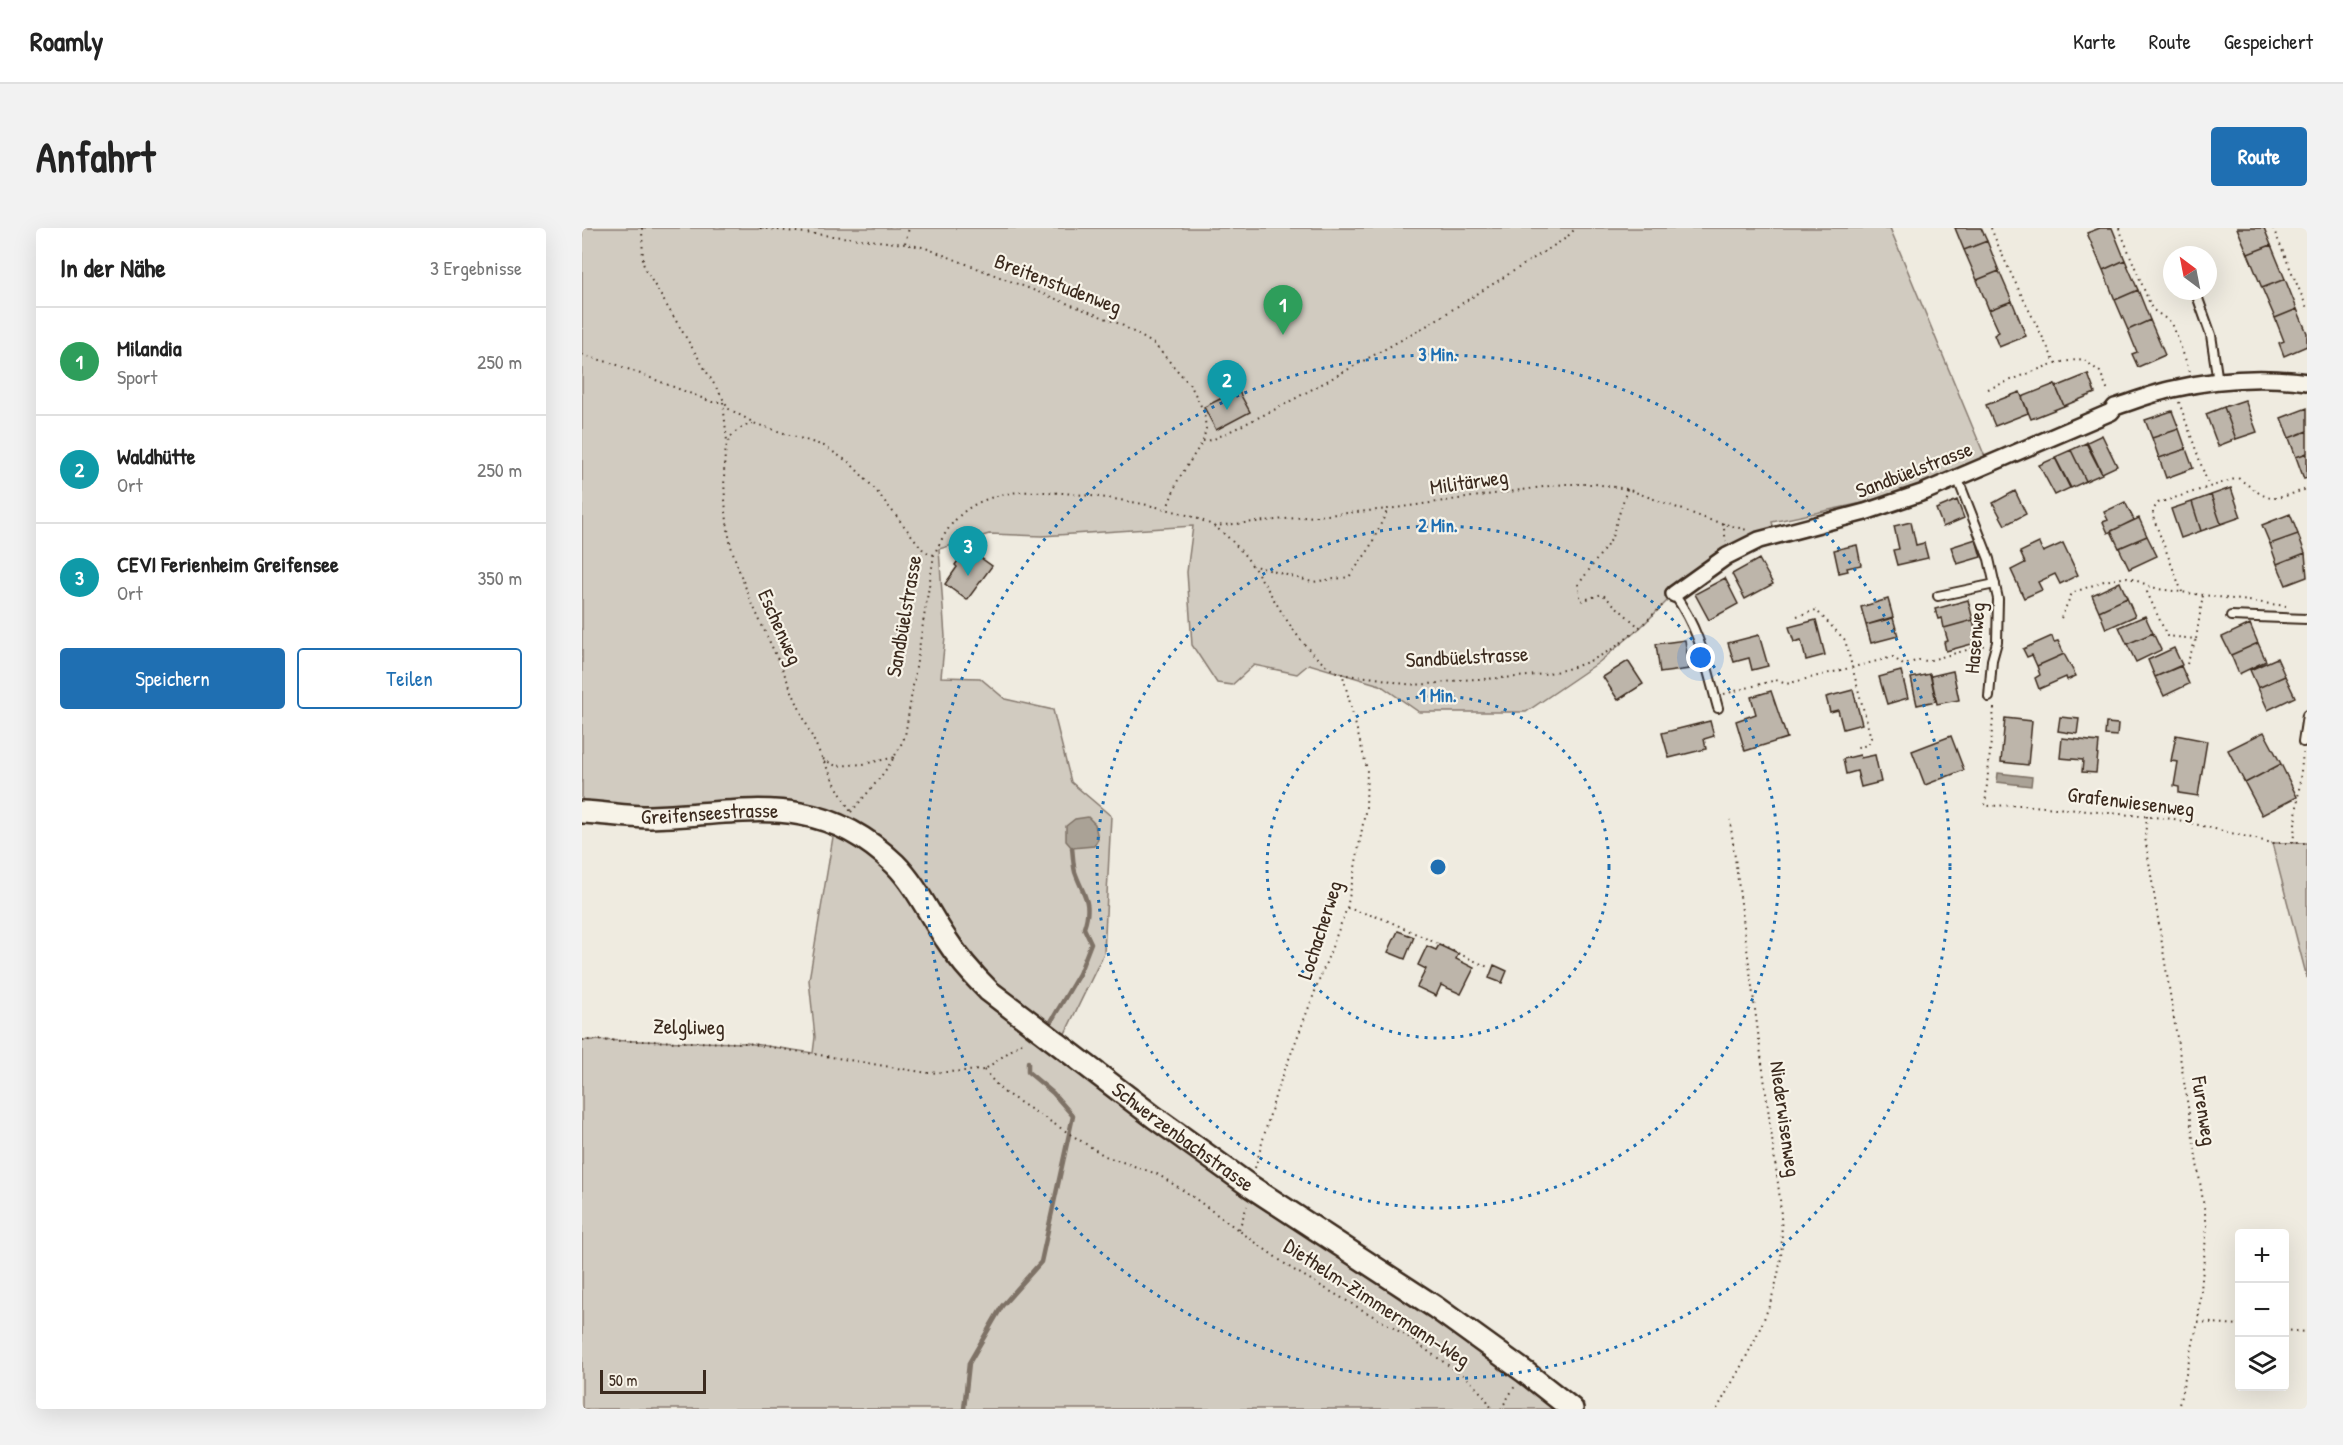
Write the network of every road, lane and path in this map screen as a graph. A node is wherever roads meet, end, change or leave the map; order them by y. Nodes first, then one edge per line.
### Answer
1 (642, 228) edge
2 (760, 228) edge
3 (909, 228) edge
4 (1576, 228) edge
5 (1991, 228) edge
6 (2119, 228) edge
7 (2273, 228) edge
8 (820, 231) dead end
9 (820, 236) junction
10 (905, 244) junction
11 (2198, 300) edge
12 (2307, 308) edge
13 (582, 356) edge
14 (2055, 363) junction
15 (2218, 382) junction
16 (2307, 382) edge
17 (2195, 386) junction
18 (2174, 388) junction
19 (1988, 389) dead end
20 (723, 402) junction
21 (2115, 407) junction
22 (756, 424) junction
23 (1203, 441) junction
24 (727, 443) junction
25 (1957, 477) junction
26 (2209, 487) junction
27 (1627, 489) junction
28 (2307, 489) edge
29 (1167, 508) junction
30 (1388, 509) junction
31 (1722, 523) dead end
32 (1214, 526) junction
33 (934, 555) junction
34 (1250, 565) junction
35 (1995, 584) junction
36 (2149, 585) junction
37 (2182, 592) junction
38 (1674, 594) junction
39 (2203, 595) junction
40 (1938, 596) dead end
41 (2295, 607) dead end
42 (1797, 616) dead end
43 (2231, 616) dead end
44 (2061, 618) dead end
45 (2307, 619) edge
46 (1640, 628) junction
47 (2196, 639) junction
48 (1997, 642) junction
49 (2187, 664) dead end
50 (1853, 667) junction
51 (1343, 676) junction
52 (1715, 697) junction
53 (1989, 697) joint
54 (1718, 708) dead end
55 (2307, 716) edge
56 (2303, 742) dead end
57 (1854, 748) dead end
58 (896, 757) junction
59 (822, 758) junction
60 (2303, 762) dead end
61 (1985, 806) joint
62 (582, 812) edge
63 (2146, 816) junction
64 (1730, 820) dead end
65 (842, 821) junction
66 (2292, 843) junction
67 (2307, 843) edge
68 (1347, 908) junction
69 (1490, 968) dead end
70 (1037, 1029) junction
71 (582, 1040) edge
72 (984, 1070) junction
73 (1250, 1186) junction
74 (1239, 1230) junction
75 (2198, 1322) junction
76 (2235, 1325) edge
77 (2289, 1330) edge
78 (2307, 1332) edge
79 (1525, 1372) junction
80 (1492, 1409) edge
81 (1501, 1409) edge
82 (1572, 1409) edge
83 (1718, 1409) edge
84 (2178, 1409) edge

1 - 20 path
2 - 9 path, Breitenstudenweg
3 - 10 path
4 - 23 path
5 - 14 path
6 - 17 path
7 - 12 path
8 - 9 path
9 - 10 path, Breitenstudenweg
10 - 23 path, Breitenstudenweg
11 - 15 lane
13 - 20 path
14 - 19 path
14 - 21 path
15 - 16 street, Sandbüelstrasse
15 - 17 street, Sandbüelstrasse
17 - 18 street, Sandbüelstrasse
18 - 21 street, Sandbüelstrasse
18 - 26 path
20 - 22 path
20 - 24 path, Eschenweg
21 - 25 street, Sandbüelstrasse
22 - 24 path
22 - 33 path
23 - 29 path
24 - 59 path, Eschenweg
25 - 35 lane, Hasenweg
25 - 38 street, Sandbüelstrasse
26 - 28 path
26 - 37 path
27 - 30 path, Militärweg
27 - 31 path, Militärweg
27 - 46 path
29 - 32 path, Sandbüelstrasse
29 - 33 path, Sandbüelstrasse
30 - 32 path, Militärweg
30 - 34 path
32 - 34 path, Sandbüelstrasse
33 - 58 path, Sandbüelstrasse
34 - 51 path, Sandbüelstrasse
35 - 40 lane
35 - 48 lane, Hasenweg
36 - 37 path
36 - 44 path
36 - 47 path
37 - 39 path
38 - 46 path, Sandbüelstrasse
38 - 52 lane
39 - 41 path
39 - 47 path
42 - 50 path
43 - 45 lane
46 - 51 path, Sandbüelstrasse
47 - 49 path
48 - 50 path
48 - 53 lane, Hasenweg
50 - 52 path
50 - 57 path
51 - 68 path, Lochacherweg
52 - 54 lane
53 - 61 path, Hasenweg
55 - 56 lane
58 - 59 path
58 - 65 path, Sandbüelstrasse
59 - 65 path, Eschenweg
60 - 66 path
61 - 63 path, Grafenwiesenweg
62 - 65 street, Greifenseestrasse
63 - 66 path, Grafenwiesenweg
63 - 75 path, Furenweg
64 - 83 path, Niederwisenweg
65 - 70 street, Schwerzenbachstrasse
66 - 67 path, Grafenwiesenweg
68 - 69 path
68 - 73 path, Lochacherweg
70 - 72 path
70 - 73 street, Schwerzenbachstrasse
71 - 72 path, Zelgliweg
72 - 74 path, Diethelm-Zimmermann-Weg
73 - 74 path, Lochacherweg
73 - 79 street, Schwerzenbachstrasse
74 - 80 path, Diethelm-Zimmermann-Weg
75 - 76 path
75 - 84 path, Furenweg
77 - 78 path
79 - 81 path
79 - 82 street, Schwerzenbachstrasse

